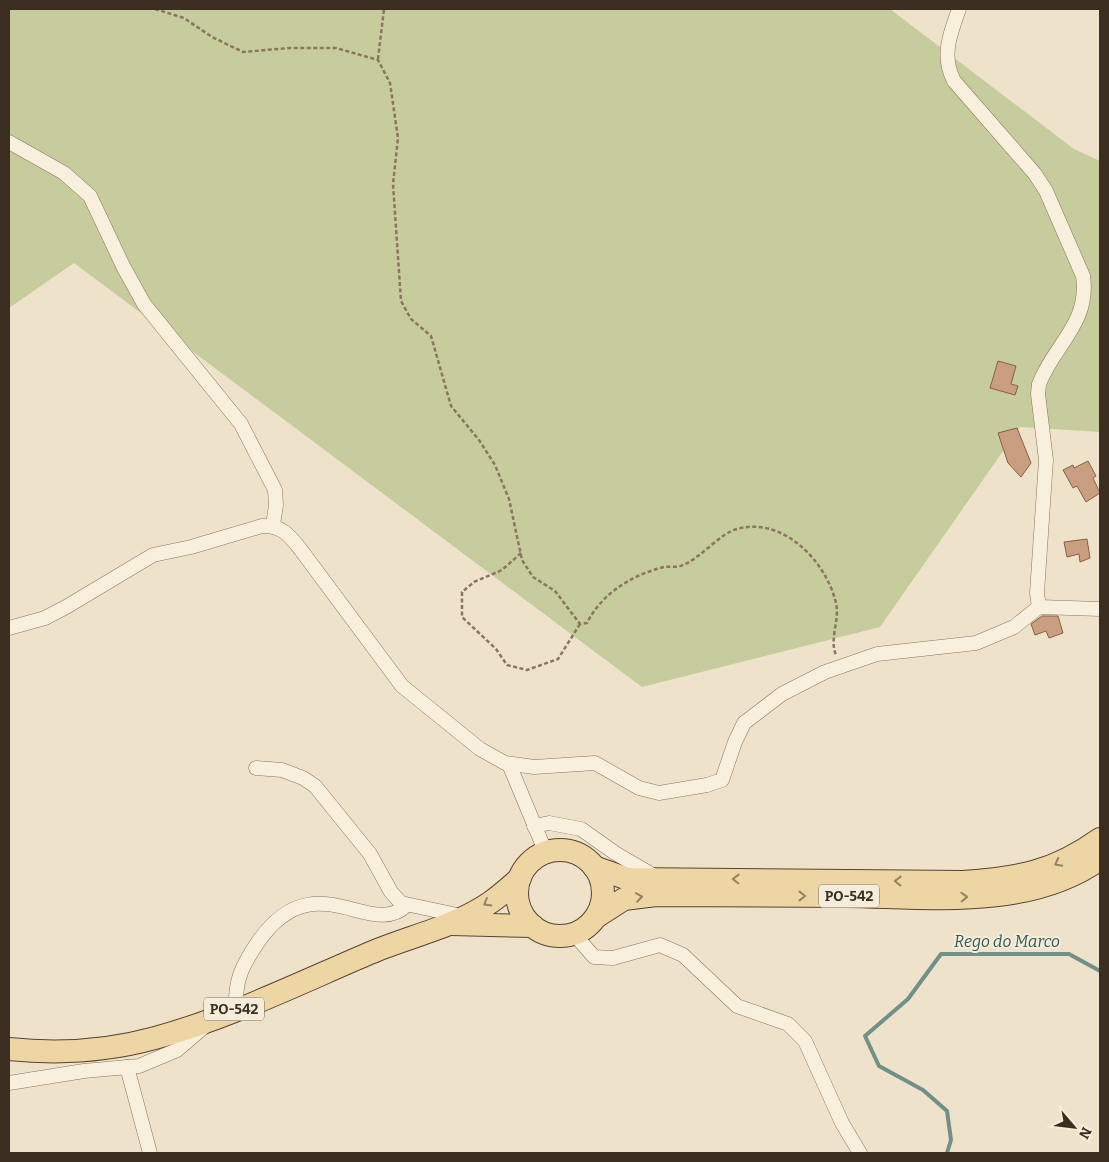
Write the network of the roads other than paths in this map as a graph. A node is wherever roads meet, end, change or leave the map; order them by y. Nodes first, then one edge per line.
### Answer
1 (959, 9) edge
2 (9, 142) edge
3 (273, 525) junction
4 (1039, 607) junction
5 (1100, 609) edge
6 (9, 628) edge
7 (509, 764) junction
8 (256, 768) dead end
9 (534, 826) junction
10 (1100, 839) edge
11 (546, 853) junction
12 (1100, 859) edge
13 (594, 867) junction
14 (657, 877) junction
15 (520, 878) junction
16 (407, 905) junction
17 (596, 917) junction
18 (457, 920) junction
19 (532, 926) junction
20 (574, 934) junction
21 (236, 1008) junction
22 (215, 1017) junction
23 (9, 1049) edge
24 (127, 1067) junction
25 (9, 1082) edge
26 (150, 1153) edge
27 (860, 1153) edge

1 - 4 street
2 - 3 street
3 - 6 street
3 - 7 street
4 - 5 street
4 - 7 street
7 - 9 street
8 - 16 street
9 - 11 street
9 - 14 street
10 -> 14 main road, PO-542
11 - 13 main road, PO-542
11 - 15 main road, PO-542
17 -> 12 main road, PO-542
13 - 14 main road, PO-542
13 - 17 main road
15 -> 18 main road, PO-542
15 - 19 main road
16 - 18 street
16 - 21 street
17 - 20 main road, PO-542
18 - 19 main road, PO-542
18 - 21 main road, PO-542
19 - 20 main road, PO-542
20 - 27 street
21 - 22 main road, PO-542
22 - 23 main road, PO-542
22 - 24 street
24 - 25 street
24 - 26 street

